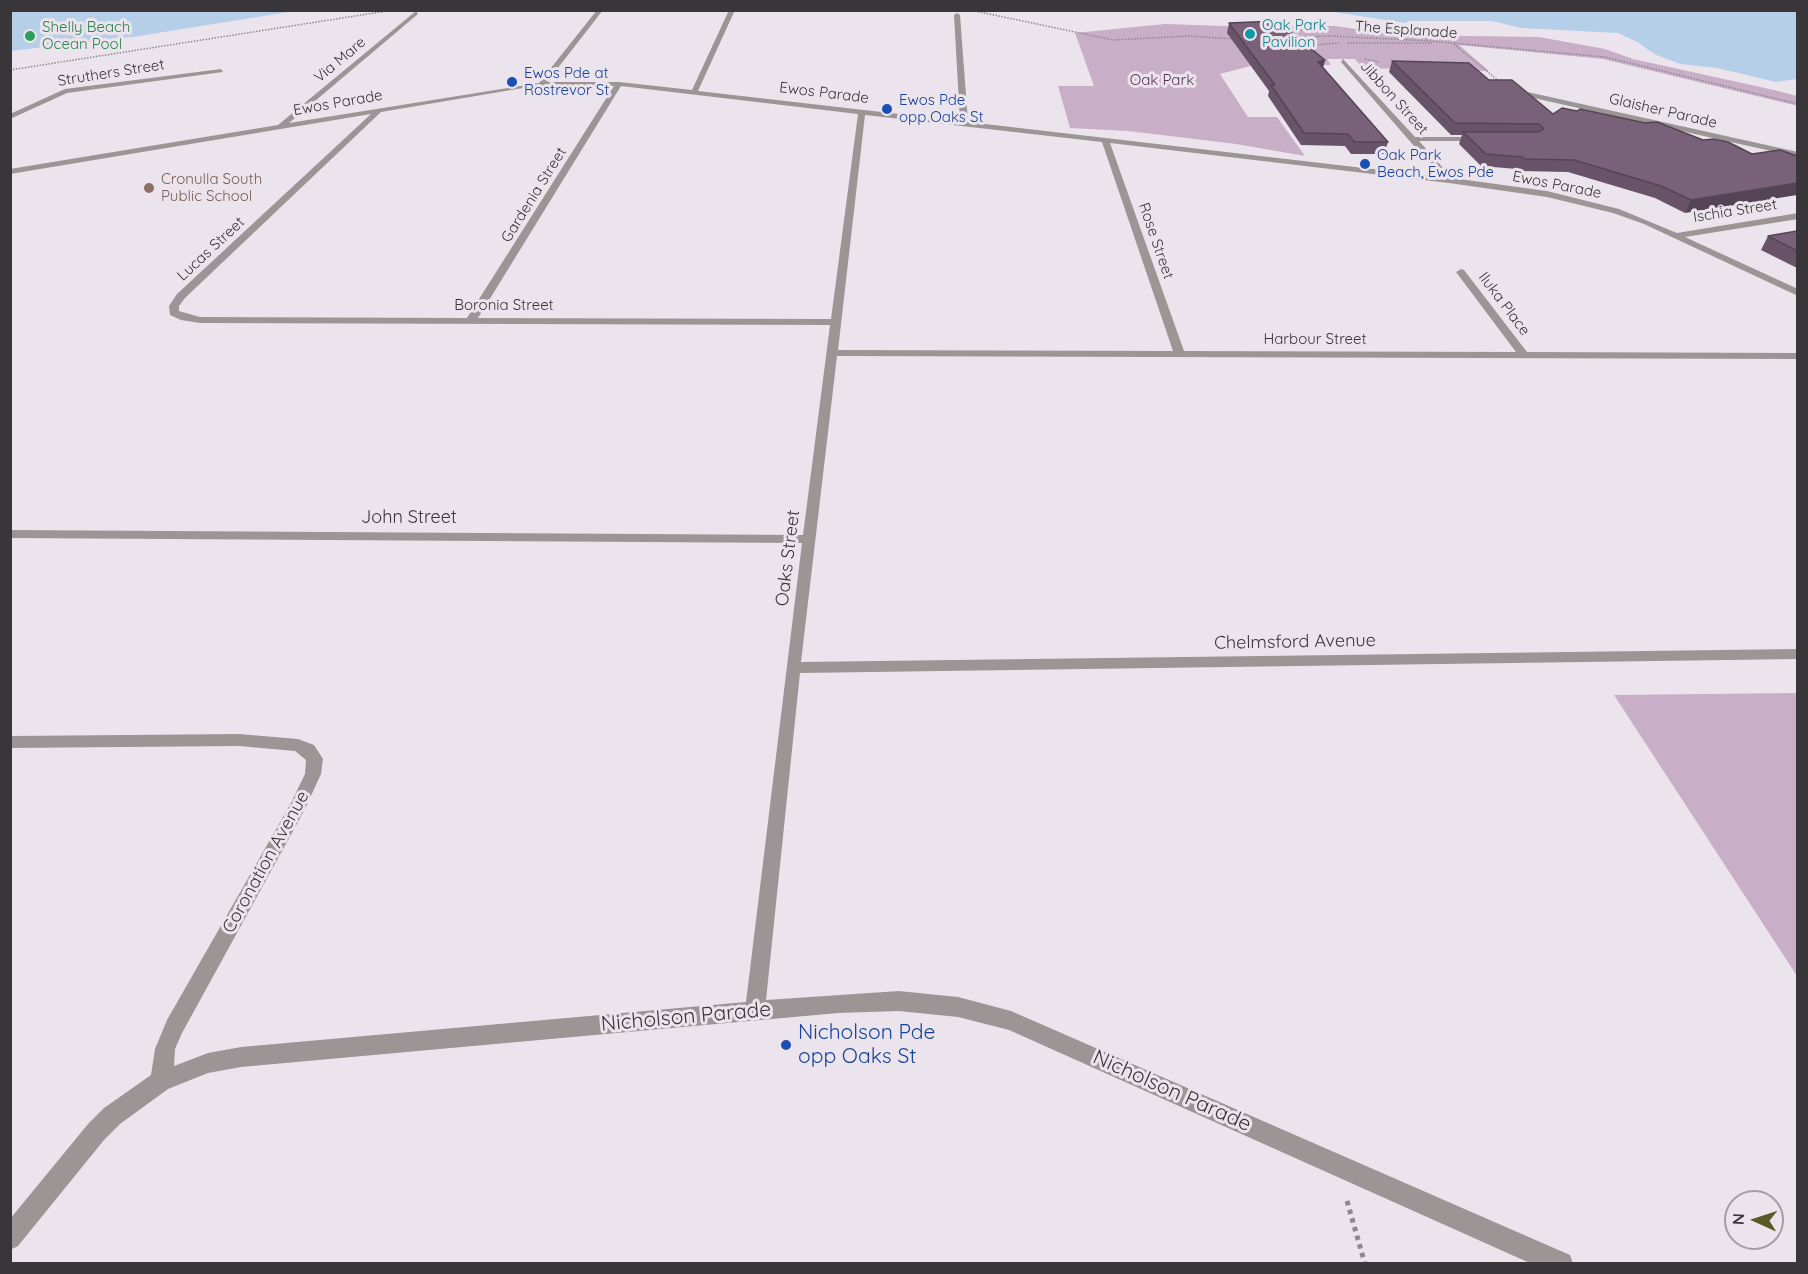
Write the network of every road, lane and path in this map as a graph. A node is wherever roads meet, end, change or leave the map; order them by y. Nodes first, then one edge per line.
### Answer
1 (390, 10) edge
2 (600, 10) edge
3 (732, 10) edge
4 (974, 10) edge
5 (416, 13) dead end
6 (957, 15) dead end
7 (1311, 23) dead end
8 (1282, 29) edge
9 (1325, 31) junction
10 (1411, 34) dead end
11 (1331, 36) junction
12 (1283, 38) edge
13 (1241, 39) edge
14 (1386, 39) junction
15 (1439, 42) junction
16 (1360, 43) junction
17 (1447, 43) junction
18 (1454, 44) junction
19 (1297, 46) edge
20 (1365, 59) dead end
21 (1343, 61) dead end
22 (1379, 62) dead end
23 (10, 70) edge
24 (221, 71) dead end
25 (542, 84) junction
26 (619, 84) junction
27 (695, 91) junction
28 (1523, 93) joint
29 (1797, 104) edge
30 (378, 110) junction
31 (862, 111) junction
32 (10, 117) edge
33 (964, 123) junction
34 (280, 126) junction
35 (1414, 139) junction
36 (1490, 139) edge
37 (1105, 140) junction
38 (1797, 155) edge
39 (10, 172) edge
40 (1449, 180) junction
41 (1797, 216) edge
42 (1678, 235) junction
43 (1461, 272) dead end
44 (1797, 294) edge
45 (174, 313) joint
46 (471, 320) junction
47 (835, 322) junction
48 (832, 353) junction
49 (1179, 353) junction
50 (1524, 355) junction
51 (1797, 356) edge
52 (10, 534) edge
53 (808, 539) junction
54 (1797, 654) edge
55 (793, 668) junction
56 (10, 742) edge
57 (755, 1011) junction
58 (161, 1081) junction
59 (1336, 1162) junction
60 (10, 1238) edge
61 (1365, 1263) edge
62 (1561, 1263) edge

1 - 23 path
2 - 25 street
3 - 27 street
4 - 13 path
5 - 34 street, Via Mare
6 - 33 street
7 - 9 path
8 - 9 path
9 - 11 path
10 - 15 path
11 - 12 path, The Esplanade
11 - 14 path, The Esplanade
14 - 15 path, The Esplanade
14 - 16 path
15 - 17 path, The Esplanade
16 - 17 path
16 - 19 path
17 - 18 path, The Esplanade
18 - 28 path
18 - 29 path, The Esplanade
20 - 22 path
21 - 35 street, Jibbon Street
24 - 32 street, Struthers Street
25 - 26 street, Ewos Parade
25 - 30 street, Ewos Parade
26 - 27 street, Ewos Parade
26 - 46 street, Gardenia Street
27 - 31 street, Ewos Parade
28 - 38 street, Glaisher Parade
30 - 34 street, Ewos Parade
30 - 45 street, Lucas Street
31 - 33 street, Ewos Parade
31 - 47 street, Oaks Street
33 - 37 street, Ewos Parade
34 - 39 street, Ewos Parade
35 - 36 street
35 - 40 street, Jibbon Street
37 - 40 street, Ewos Parade
37 - 49 street, Rose Street
40 - 42 street, Ewos Parade
41 - 42 street, Ischia Street
42 - 44 street, Ewos Parade
43 - 50 street, Iluka Place
45 - 46 street, Boronia Street
46 - 47 street, Boronia Street
47 - 48 street, Oaks Street
48 - 49 street, Harbour Street
48 - 53 street, Oaks Street
49 - 50 street, Harbour Street
50 - 51 street, Harbour Street
52 - 53 street, John Street
53 - 55 street, Oaks Street
54 - 55 street, Chelmsford Avenue
55 - 57 street, Oaks Street
56 - 58 street, Coronation Avenue
57 - 58 street, Nicholson Parade
57 - 59 street, Nicholson Parade
58 - 60 street, Nicholson Parade
59 - 61 path
59 - 62 street, Nicholson Parade

